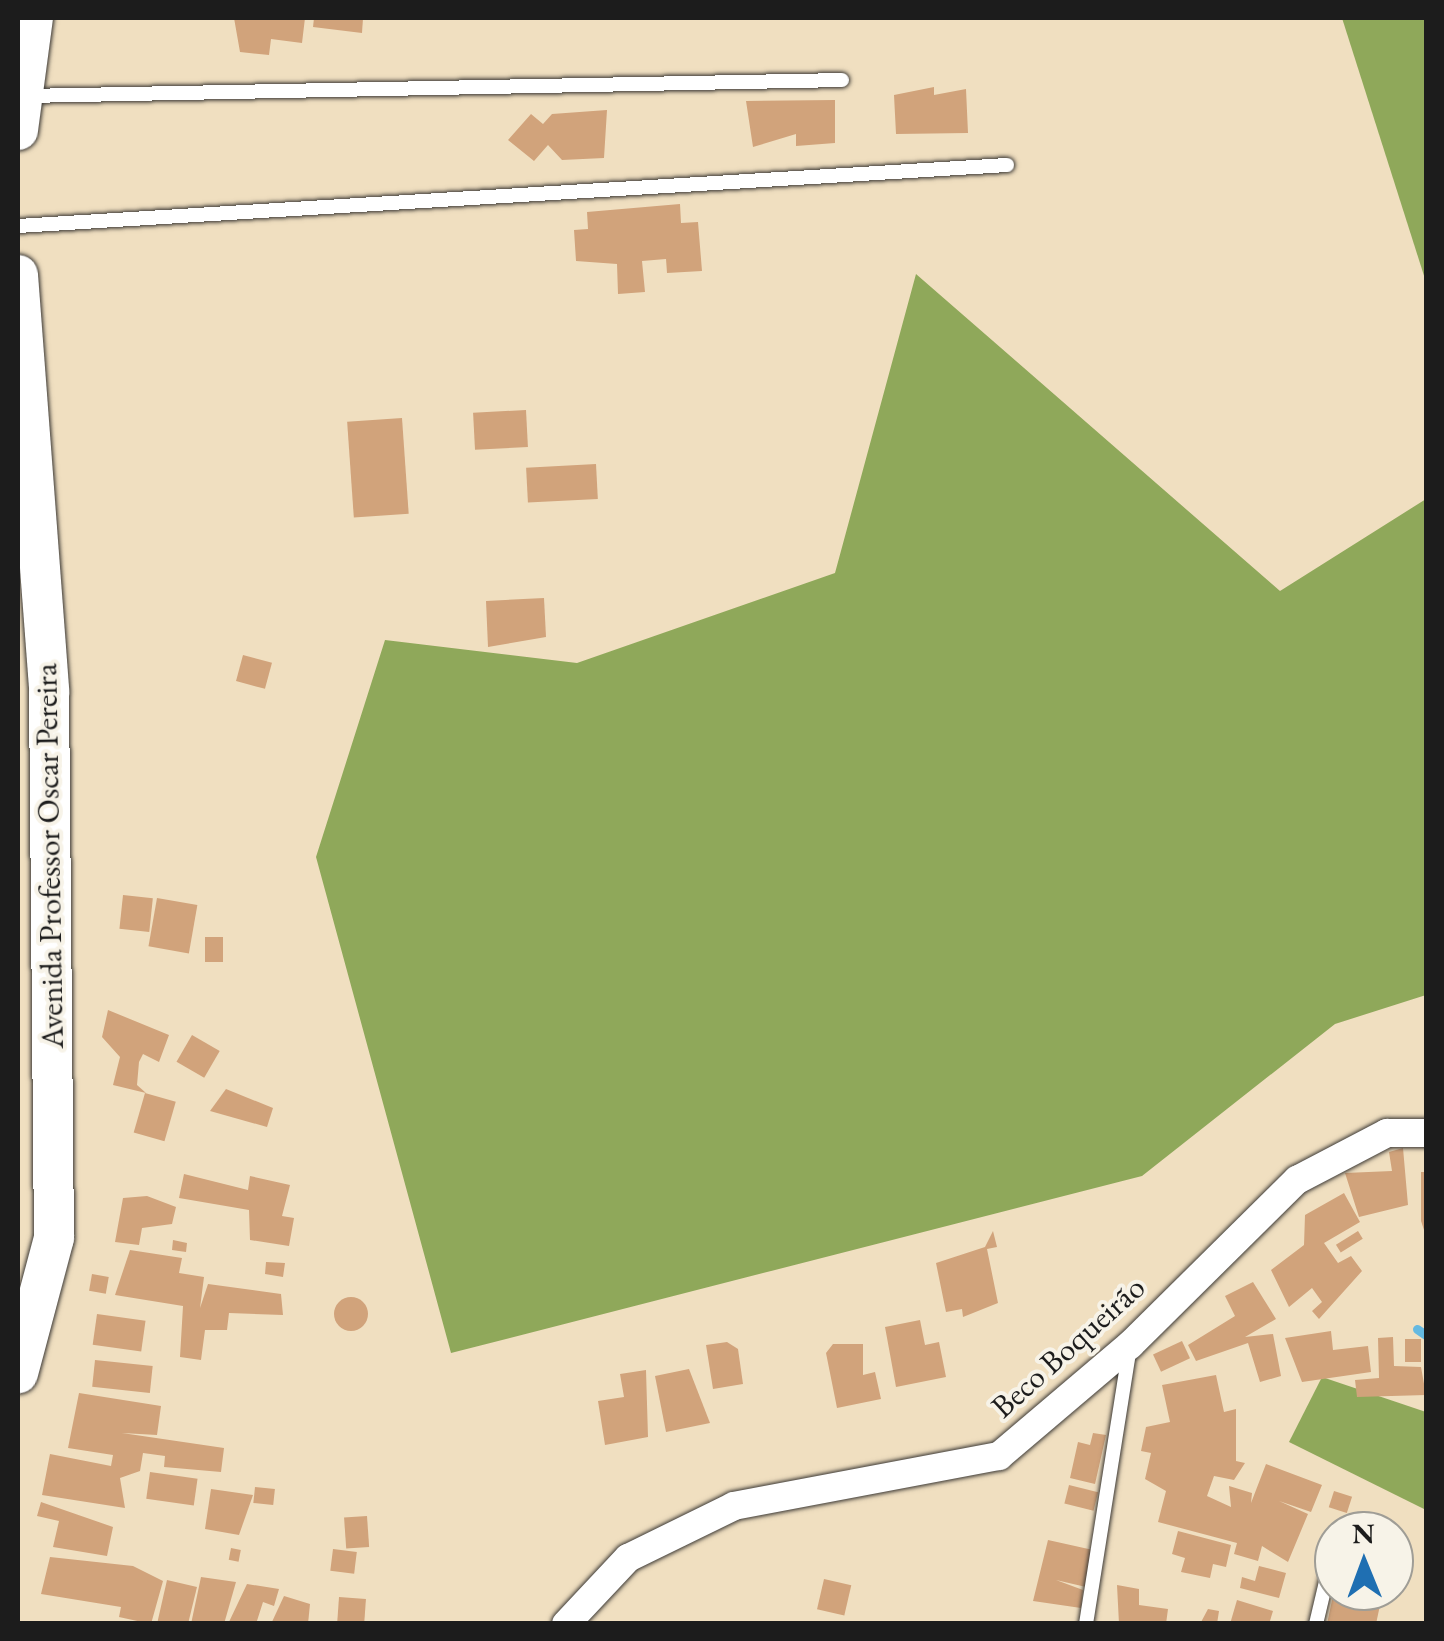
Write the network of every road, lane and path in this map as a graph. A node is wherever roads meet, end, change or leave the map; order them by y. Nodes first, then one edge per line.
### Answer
1 (33, 18) edge
2 (842, 80) dead end
3 (18, 112) edge
4 (1006, 166) dead end
5 (18, 226) edge
6 (18, 274) edge
7 (33, 696) edge
8 (1426, 1133) edge
9 (1130, 1345) junction
10 (18, 1373) edge
11 (566, 1624) edge
12 (1086, 1624) edge

1 - 3 main road
2 - 3 lane
4 - 5 lane
6 - 7 main road, Avenida Professor Oscar Pereira
7 - 10 main road, Avenida Professor Oscar Pereira
8 - 9 street, Beco Boqueirão
9 - 11 street, Beco Boqueirão
9 - 12 lane

